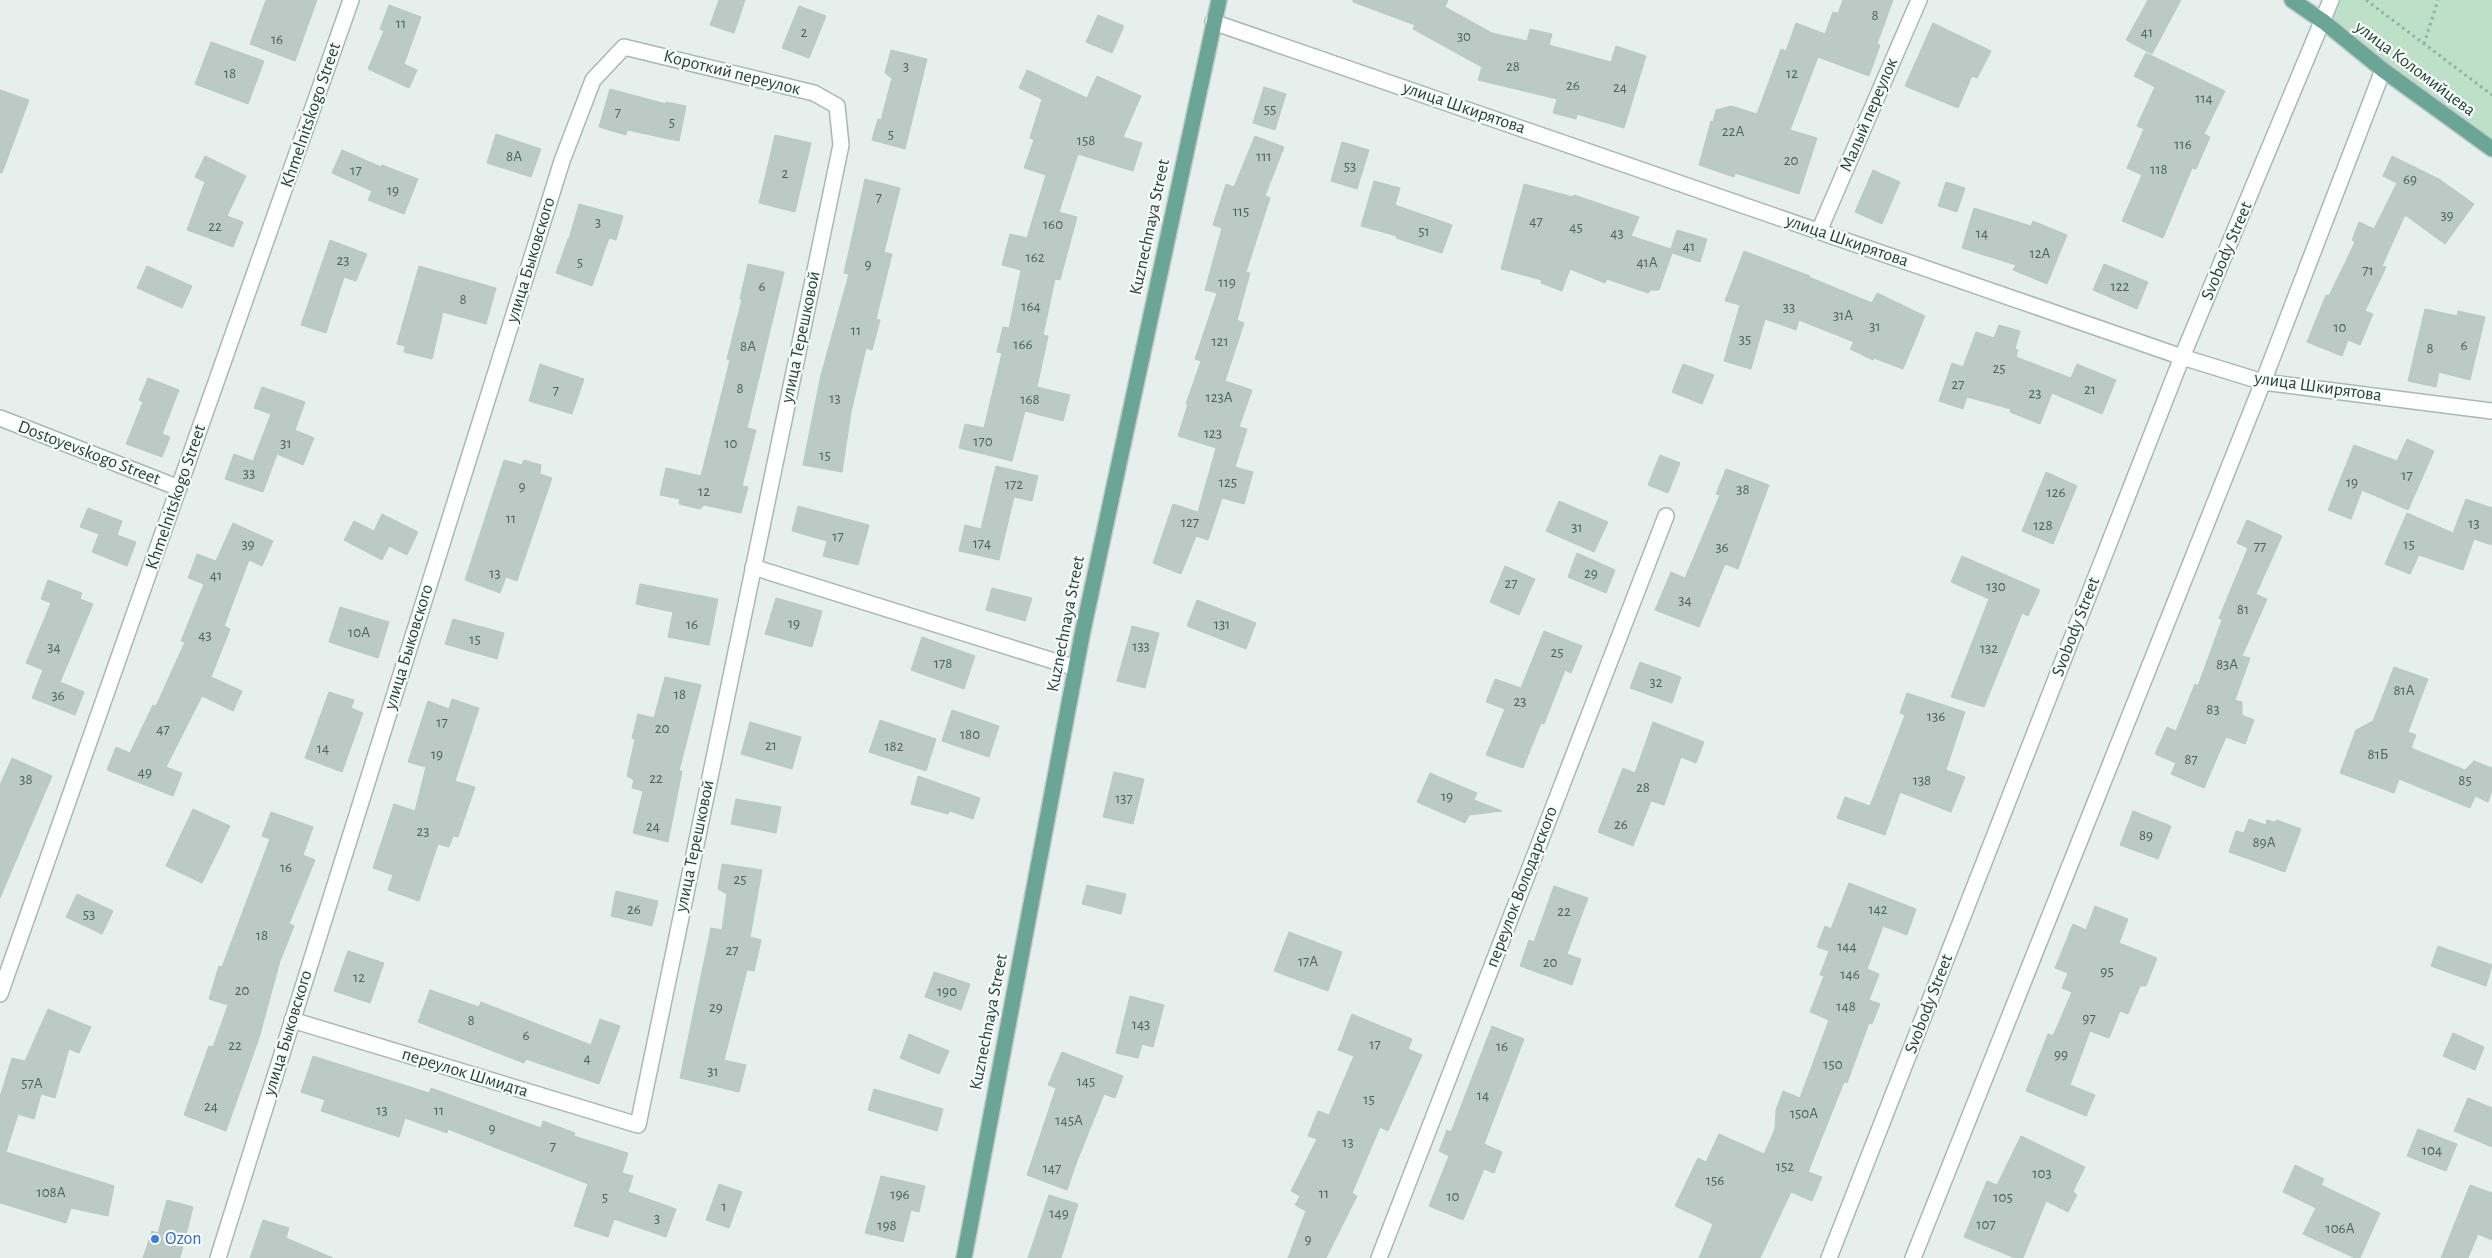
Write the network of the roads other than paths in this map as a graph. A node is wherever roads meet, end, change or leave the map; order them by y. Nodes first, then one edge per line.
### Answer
1 (352, 0) edge
2 (1219, 0) edge
3 (1919, 0) edge
4 (2292, 0) edge
5 (2331, 0) edge
6 (1213, 22) junction
7 (2324, 22) junction
8 (624, 47) joint
9 (2383, 70) junction
10 (837, 106) joint
11 (2492, 150) edge
12 (1819, 231) junction
13 (2182, 356) junction
14 (2263, 382) junction
15 (2492, 411) edge
16 (0, 418) edge
17 (179, 488) junction
18 (1666, 516) dead end
19 (753, 567) junction
20 (1076, 668) junction
21 (0, 994) edge
22 (292, 1020) junction
23 (638, 1125) joint
24 (218, 1258) edge
25 (964, 1258) edge
26 (1379, 1258) edge
27 (1829, 1258) edge
28 (1913, 1258) edge

1 - 17 street, Khmelnitskogo Street
2 - 6 main road, Kuznechnaya Street
3 - 12 street, Малый переулок
4 - 7 main road, улица Коломийцева
5 - 7 street, Svobody Street
6 - 12 street, улица Шкирятова
6 - 20 main road, Kuznechnaya Street
7 - 9 main road, улица Коломийцева
7 - 13 street, Svobody Street
8 - 10 street, Короткий переулок
8 - 22 street, улица Быковского
9 - 11 main road, улица Коломийцева
9 - 14 street
10 - 19 street, улица Терешковой
12 - 13 street, улица Шкирятова
13 - 14 street, улица Шкирятова
13 - 27 street, Svobody Street
14 - 15 street, улица Шкирятова
14 - 28 street
16 - 17 street, Dostoyevskogo Street
17 - 21 street, Khmelnitskogo Street
18 - 26 street, переулок Володарского
19 - 20 street
19 - 23 street, улица Терешковой
20 - 25 main road, Kuznechnaya Street
22 - 23 street, переулок Шмидта
22 - 24 street, улица Быковского

